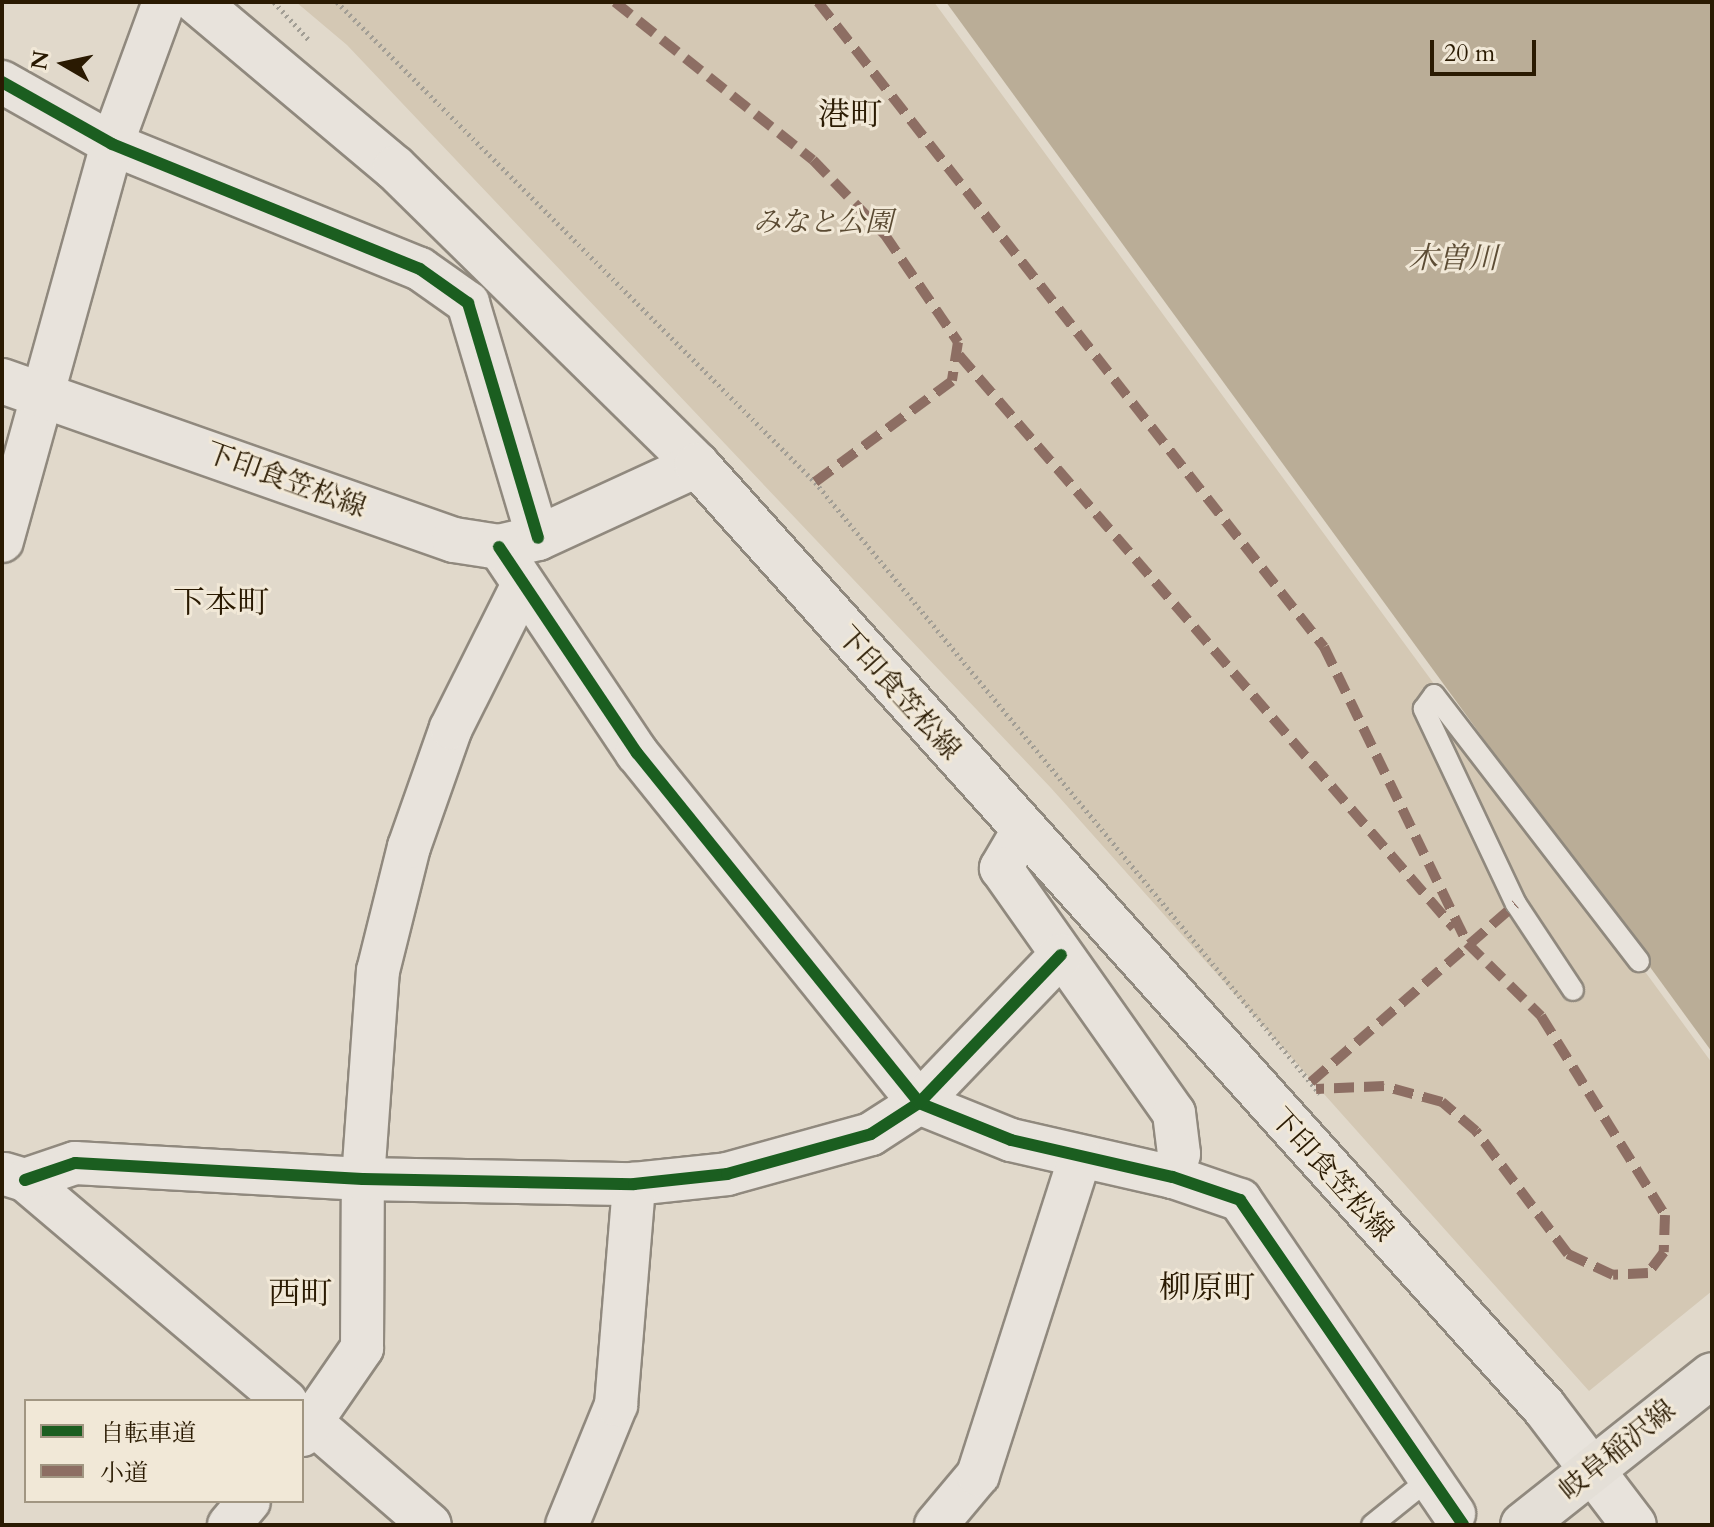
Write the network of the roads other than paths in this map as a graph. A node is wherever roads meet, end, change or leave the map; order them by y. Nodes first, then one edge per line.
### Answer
1 (164, 2) edge
2 (197, 2) edge
3 (2, 82) edge
4 (112, 144) junction
5 (2, 381) edge
6 (46, 394) junction
7 (697, 465) junction
8 (2, 541) edge
9 (518, 542) junction
10 (522, 586) junction
11 (1022, 832) junction
12 (1061, 955) junction
13 (1639, 961) dead end
14 (1573, 990) dead end
15 (919, 1103) junction
16 (1080, 1157) junction
17 (13, 1176) edge
18 (1173, 1177) junction
19 (363, 1179) junction
20 (634, 1184) junction
21 (1712, 1375) edge
22 (277, 1399) edge
23 (304, 1413) edge
24 (304, 1421) edge
25 (1595, 1472) junction
26 (1429, 1479) junction
27 (247, 1503) edge
28 (1454, 1514) dead end
29 (229, 1525) edge
30 (430, 1525) edge
31 (567, 1525) edge
32 (936, 1525) edge
33 (1372, 1525) edge
34 (1523, 1525) edge
35 (1634, 1525) edge

1 - 4 street
2 - 7 main road, 下印食笠松線
3 - 4 street
4 - 6 street
4 - 9 street
5 - 6 main road, 下印食笠松線
6 - 8 street
6 - 9 main road, 下印食笠松線
7 - 9 main road
7 - 11 main road, 下印食笠松線
9 - 10 street
10 - 15 street
10 - 19 street
11 - 12 street
11 - 25 main road, 下印食笠松線
12 - 15 street
12 - 18 street
13 - 14 lane
15 - 16 street
15 - 20 street
16 - 18 street
16 - 32 street
17 - 19 street
17 - 22 street
18 - 26 street
19 - 20 street
19 - 23 street
20 - 31 street
21 - 25 main road, 岐阜稲沢線
24 - 30 street
25 - 34 main road, 岐阜稲沢線
25 - 35 main road, 下印食笠松線
26 - 28 street
26 - 33 lane
27 - 29 street

